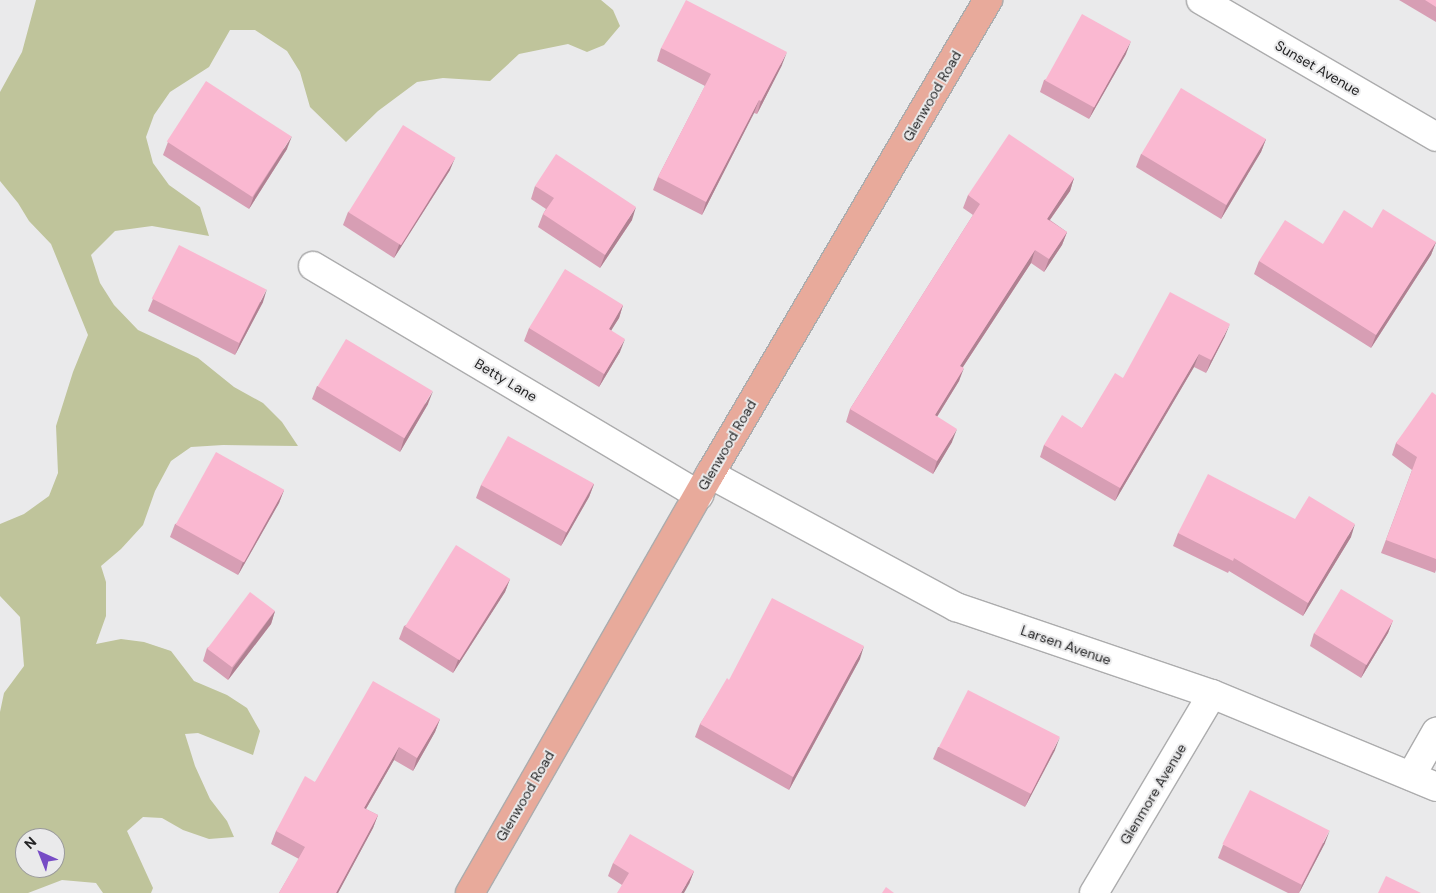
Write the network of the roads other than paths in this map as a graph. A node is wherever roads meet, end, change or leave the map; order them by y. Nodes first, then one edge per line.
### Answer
1 (988, 0) edge
2 (1201, 0) edge
3 (1436, 137) edge
4 (313, 266) dead end
5 (704, 484) junction
6 (1212, 694) junction
7 (1436, 732) edge
8 (1411, 776) junction
9 (1436, 788) edge
10 (470, 893) edge
11 (1094, 893) edge

1 - 5 main road, Glenwood Road
2 - 3 street, Sunset Avenue
4 - 5 street, Betty Lane
5 - 6 street, Larsen Avenue
5 - 10 main road, Glenwood Road
6 - 8 street, Larsen Avenue
6 - 11 street, Glenmore Avenue
7 - 8 street
8 - 9 street, Larsen Avenue

